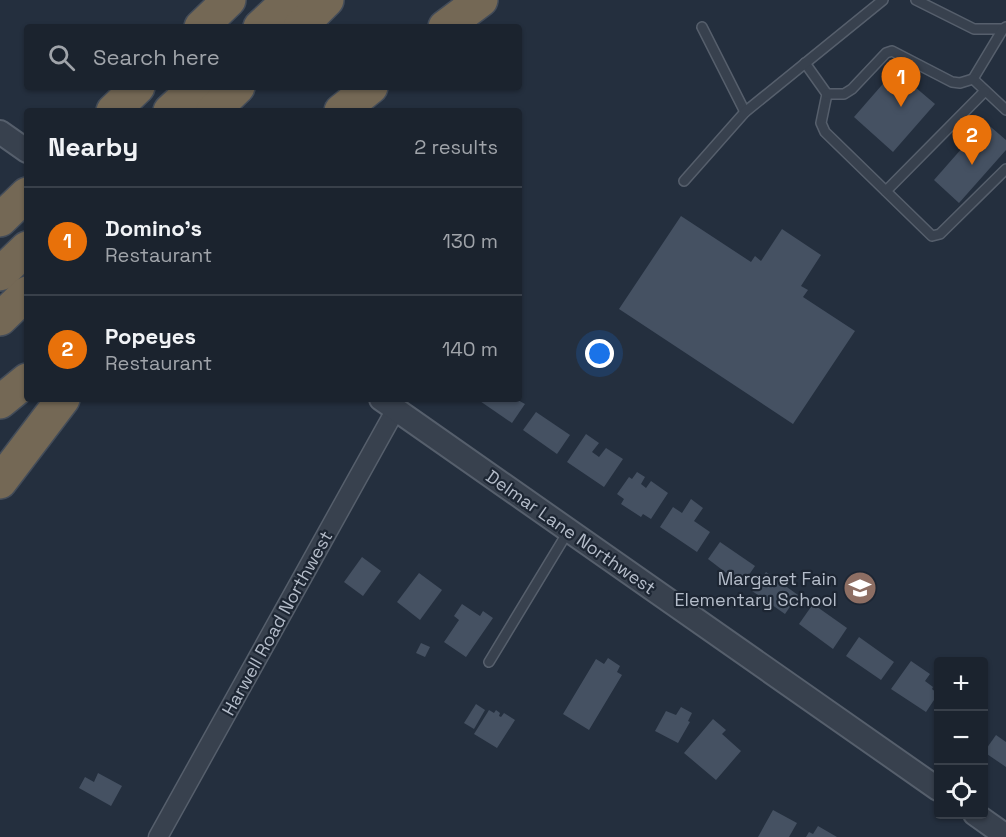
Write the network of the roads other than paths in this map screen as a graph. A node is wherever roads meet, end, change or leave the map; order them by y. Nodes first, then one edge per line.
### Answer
1 (229, 0) edge
2 (289, 0) edge
3 (327, 0) edge
4 (481, 0) edge
5 (883, 0) edge
6 (916, 0) edge
7 (204, 24) edge
8 (263, 24) edge
9 (303, 24) edge
10 (449, 24) edge
11 (702, 27) dead end
12 (1004, 28) edge
13 (805, 63) junction
14 (973, 79) junction
15 (135, 90) edge
16 (193, 90) edge
17 (235, 90) edge
18 (367, 90) edge
19 (985, 91) junction
20 (827, 94) junction
21 (115, 108) edge
22 (173, 108) edge
23 (216, 108) edge
24 (345, 108) edge
25 (1006, 110) edge
26 (745, 112) junction
27 (0, 132) edge
28 (24, 149) edge
29 (1006, 170) edge
30 (684, 182) dead end
31 (886, 191) junction
32 (24, 251) edge
33 (0, 274) edge
34 (24, 296) edge
35 (0, 319) edge
36 (24, 382) edge
37 (0, 402) edge
38 (61, 402) edge
39 (389, 404) edge
40 (0, 482) edge
41 (569, 530) junction
42 (489, 662) dead end
43 (934, 786) edge
44 (982, 819) edge
45 (1006, 836) edge
46 (158, 837) edge

1 - 7 highway
2 - 8 highway
3 - 9 highway
4 - 10 highway
5 - 13 lane
6 - 12 lane
11 - 26 lane
12 - 14 lane
13 - 20 lane
13 - 26 lane
14 - 19 lane
14 - 20 lane
15 - 21 highway
16 - 22 highway
17 - 23 highway
18 - 24 highway
19 - 25 lane
19 - 31 lane
20 - 31 lane
26 - 30 lane
27 - 28 street
29 - 31 lane
32 - 33 highway
34 - 35 highway
36 - 37 highway
38 - 40 highway
39 - 41 street, Delmar Lane Northwest
39 - 46 street, Harwell Road Northwest
41 - 42 lane
41 - 43 street, Delmar Lane Northwest
44 - 45 street

